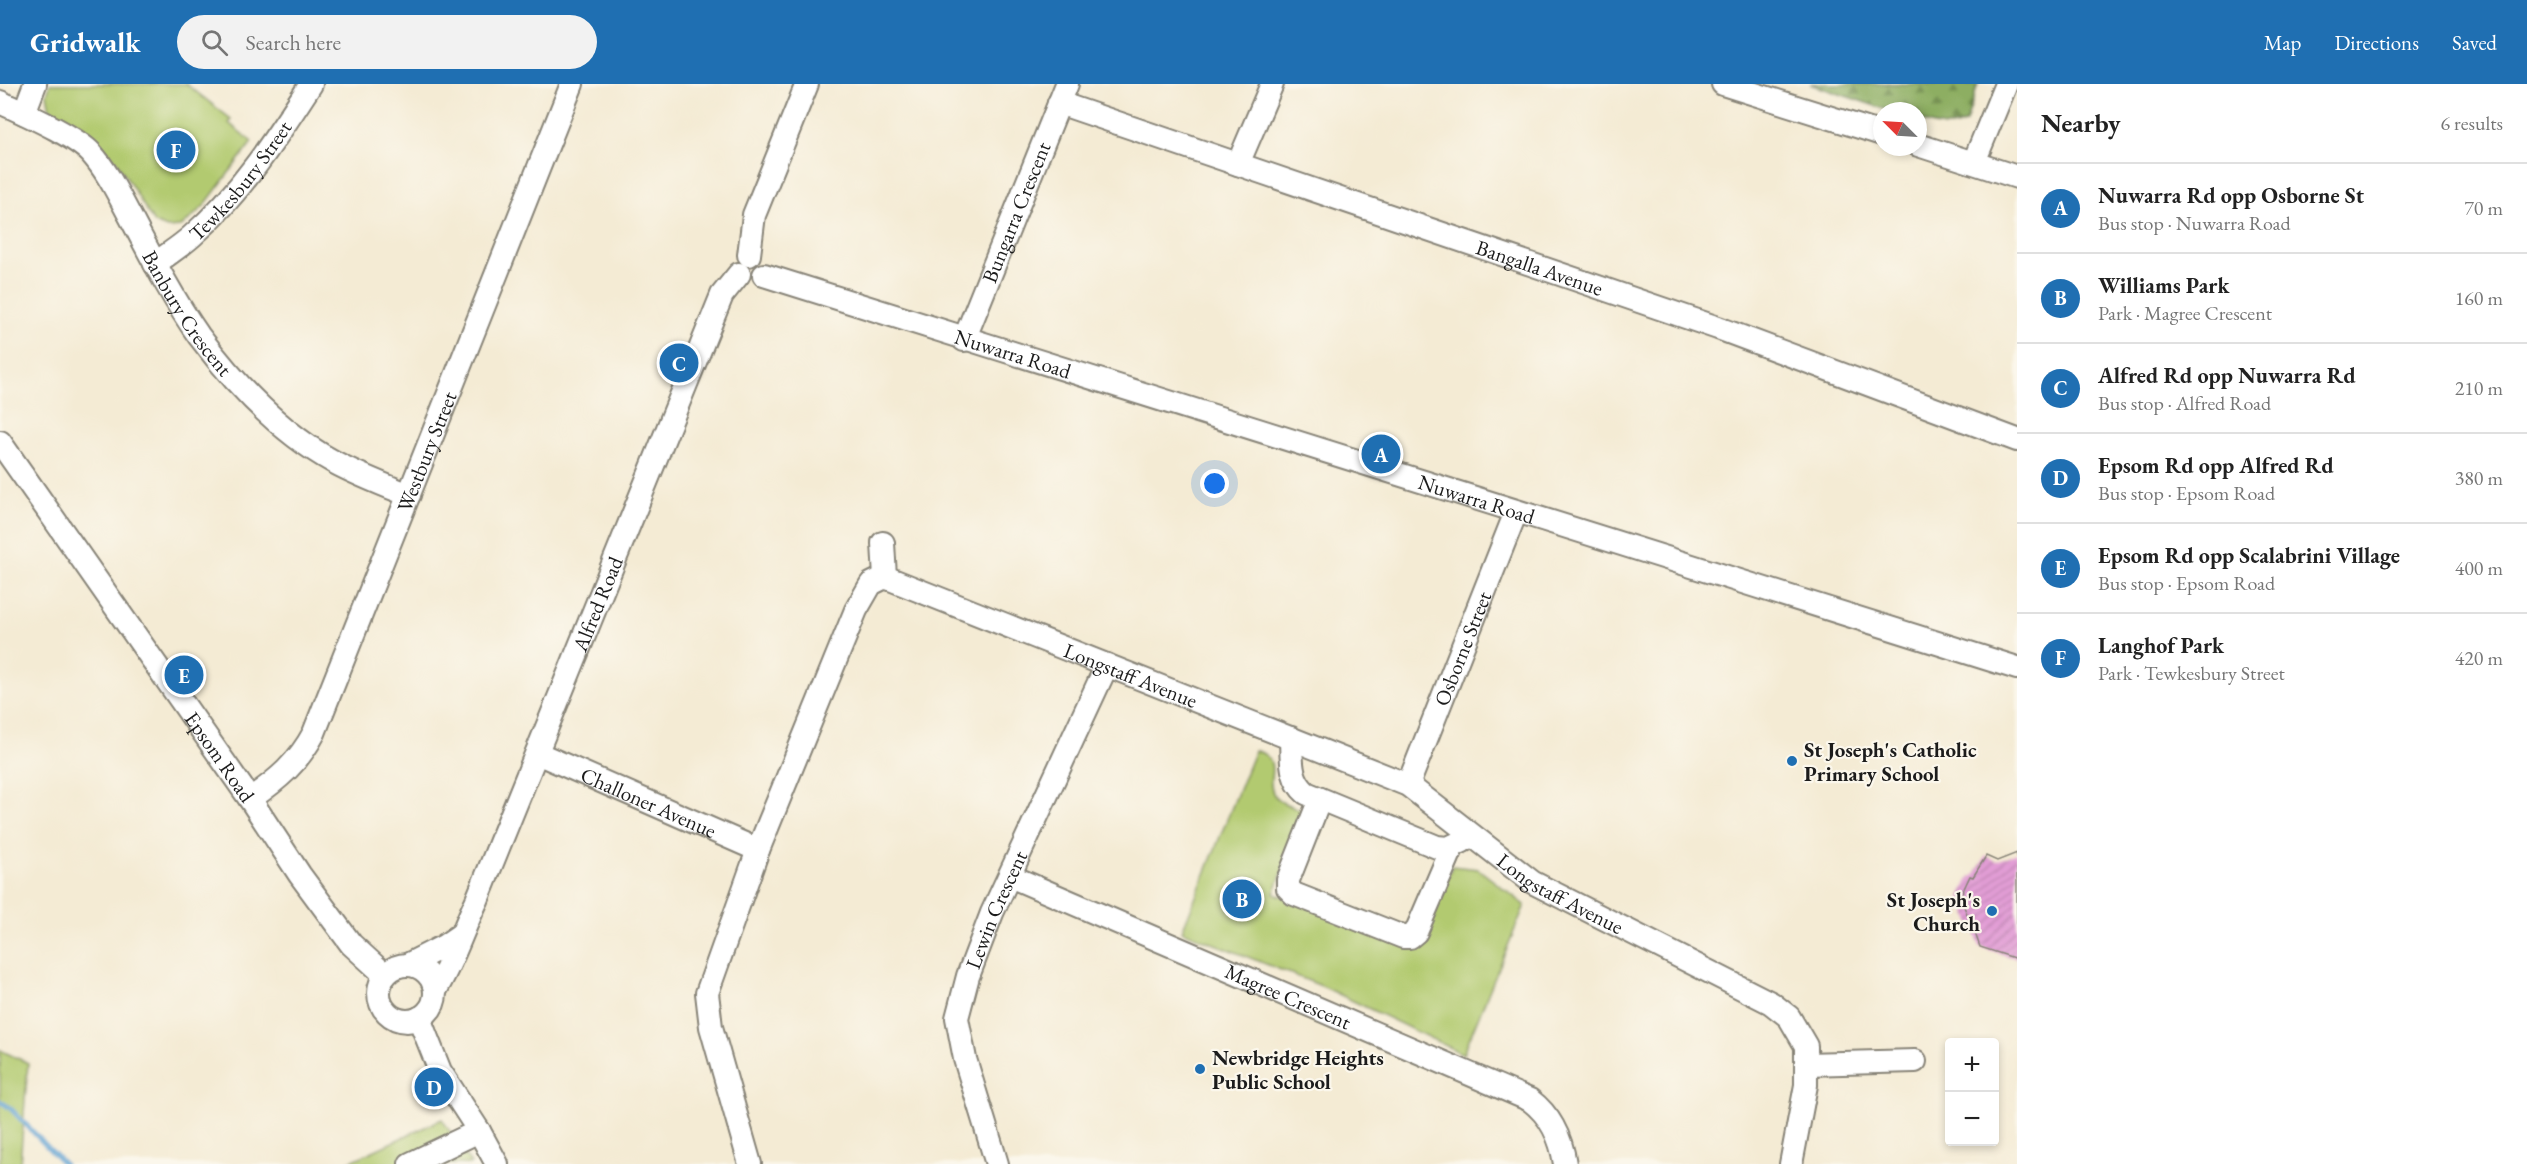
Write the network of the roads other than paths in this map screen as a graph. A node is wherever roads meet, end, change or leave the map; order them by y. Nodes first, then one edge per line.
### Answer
1 (35, 84) edge
2 (311, 84) edge
3 (572, 84) edge
4 (807, 84) edge
5 (1272, 84) edge
6 (1722, 84) edge
7 (2006, 84) edge
8 (1063, 94) edge
9 (0, 102) edge
10 (24, 113) junction
11 (1873, 131) edge
12 (1927, 148) edge
13 (1974, 162) junction
14 (1238, 164) junction
15 (2017, 177) edge
16 (155, 264) junction
17 (744, 264) junction
18 (964, 339) junction
19 (2017, 440) edge
20 (0, 442) edge
21 (409, 495) junction
22 (1516, 512) junction
23 (884, 543) dead end
24 (885, 577) junction
25 (1107, 665) junction
26 (2017, 668) edge
27 (1291, 738) junction
28 (537, 753) junction
29 (1408, 785) junction
30 (250, 799) junction
31 (1320, 799) junction
32 (1462, 841) junction
33 (758, 850) junction
34 (1010, 876) junction
35 (460, 935) junction
36 (407, 965) junction
37 (385, 975) junction
38 (435, 991) junction
39 (419, 1018) junction
40 (1915, 1061) dead end
41 (1806, 1064) junction
42 (479, 1131) junction
43 (410, 1164) edge
44 (497, 1164) edge
45 (750, 1164) edge
46 (997, 1164) edge
47 (1565, 1164) edge
48 (1791, 1164) edge

1 - 10 street
2 - 16 street, Tewkesbury Street
3 - 21 street, Westbury Street
4 - 17 street
5 - 14 street
6 - 11 street
7 - 13 street
8 - 14 street, Bangalla Avenue
8 - 18 street, Bungarra Crescent
9 - 10 street, Banbury Crescent
10 - 16 street, Banbury Crescent
12 - 13 street
13 - 15 street
14 - 19 street, Bangalla Avenue
16 - 21 street, Banbury Crescent
17 - 18 street, Nuwarra Road
17 - 28 street, Alfred Road
18 - 22 street, Nuwarra Road
20 - 30 street, Epsom Road
21 - 30 street, Westbury Street
22 - 26 street, Nuwarra Road
22 - 29 street, Osborne Street
23 - 24 street
24 - 25 street, Longstaff Avenue
24 - 33 street
25 - 27 street, Longstaff Avenue
25 - 34 street, Lewin Crescent
27 - 29 street, Longstaff Avenue
27 - 31 street
28 - 33 street, Challoner Avenue
28 - 35 street, Alfred Road
29 - 32 street, Longstaff Avenue
30 - 37 street, Epsom Road
31 - 32 street
31 - 32 street
32 - 41 street, Longstaff Avenue
33 - 45 street
34 - 46 street, Lewin Crescent
34 - 47 street, Magree Crescent
35 - 36 street
35 - 38 street, Alfred Road
36 - 37 street
36 - 38 street
37 - 39 street
38 - 39 street
39 - 42 street
40 - 41 street
41 - 48 street, Longstaff Avenue
42 - 43 street
42 - 44 street

